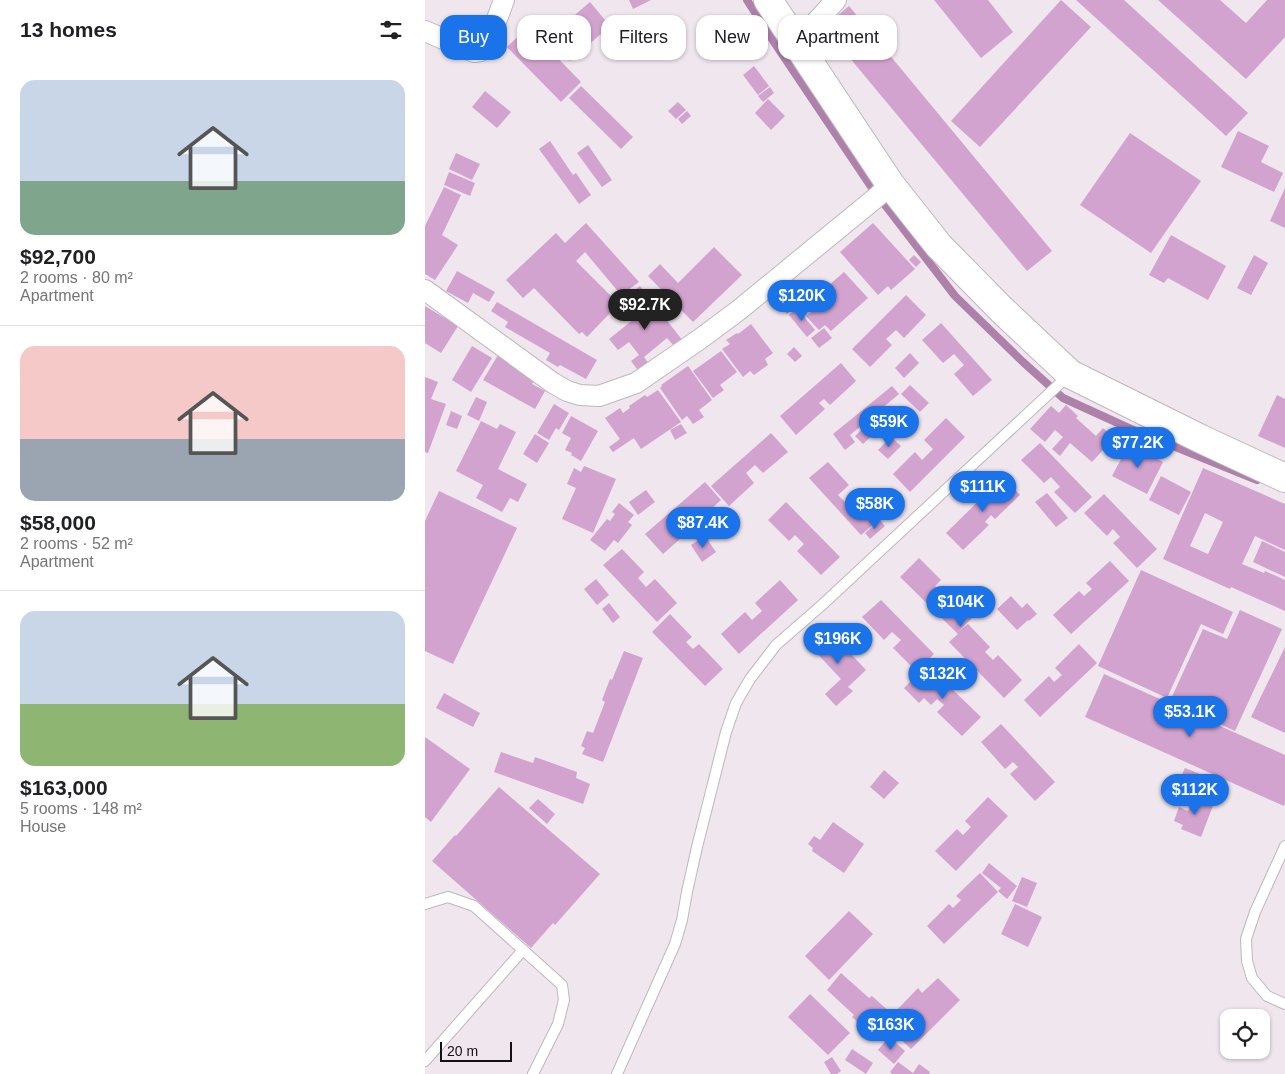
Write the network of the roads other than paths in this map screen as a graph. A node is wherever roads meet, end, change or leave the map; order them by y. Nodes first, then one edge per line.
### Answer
1 (504, 0) edge
2 (768, 0) edge
3 (836, 0) edge
4 (778, 15) edge
5 (823, 15) edge
6 (425, 31) edge
7 (808, 60) edge
8 (890, 184) junction
9 (425, 290) edge
10 (1070, 374) junction
11 (1285, 478) edge
12 (1285, 846) edge
13 (425, 904) edge
14 (523, 950) junction
15 (1285, 1004) edge
16 (425, 1061) edge
17 (533, 1074) edge
18 (617, 1074) edge

1 - 6 street
2 - 4 street
3 - 5 street
7 - 8 street
8 - 9 street
8 - 10 street
10 - 11 street
10 - 18 lane
12 - 15 lane
13 - 14 lane
14 - 16 lane
14 - 17 lane

